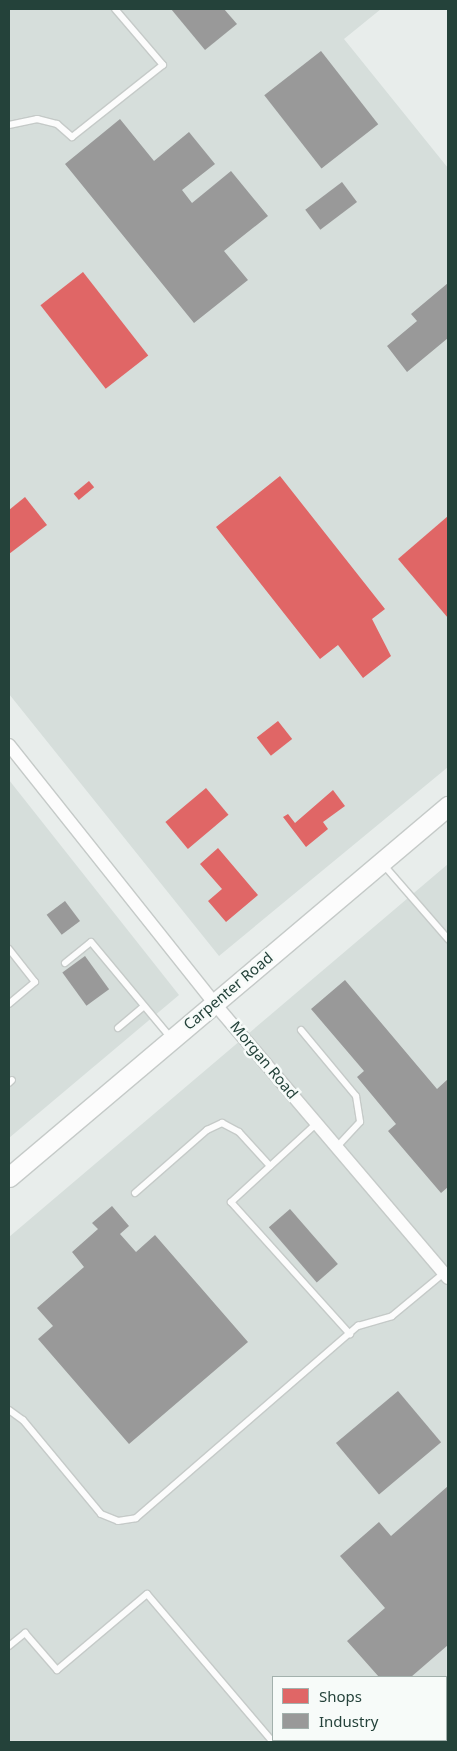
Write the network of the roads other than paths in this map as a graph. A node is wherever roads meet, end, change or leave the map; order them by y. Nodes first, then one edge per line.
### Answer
1 (115, 9) edge
2 (9, 125) edge
3 (9, 744) edge
4 (448, 806) edge
5 (381, 862) junction
6 (448, 939) edge
7 (9, 949) edge
8 (65, 963) dead end
9 (214, 1003) junction
10 (9, 1004) edge
11 (144, 1006) junction
12 (118, 1028) dead end
13 (301, 1030) dead end
14 (172, 1039) junction
15 (317, 1123) junction
16 (337, 1147) junction
17 (270, 1166) junction
18 (9, 1177) edge
19 (135, 1193) dead end
20 (446, 1276) edge
21 (350, 1334) junction
22 (9, 1410) edge
23 (9, 1646) edge
24 (272, 1741) edge

1 - 2 lane
3 - 9 street, Morgan Road
4 - 5 main road, Carpenter Road
5 - 6 lane
5 - 9 main road, Carpenter Road
7 - 10 lane
8 - 11 lane
9 - 14 main road, Carpenter Road
9 - 15 street, Morgan Road
11 - 12 lane
11 - 14 lane
13 - 16 lane
14 - 18 main road, Carpenter Road
15 - 16 street, Morgan Road
15 - 17 lane
16 - 20 street, Morgan Road
17 - 19 lane
17 - 21 lane
20 - 21 lane
21 - 22 lane
23 - 24 lane

